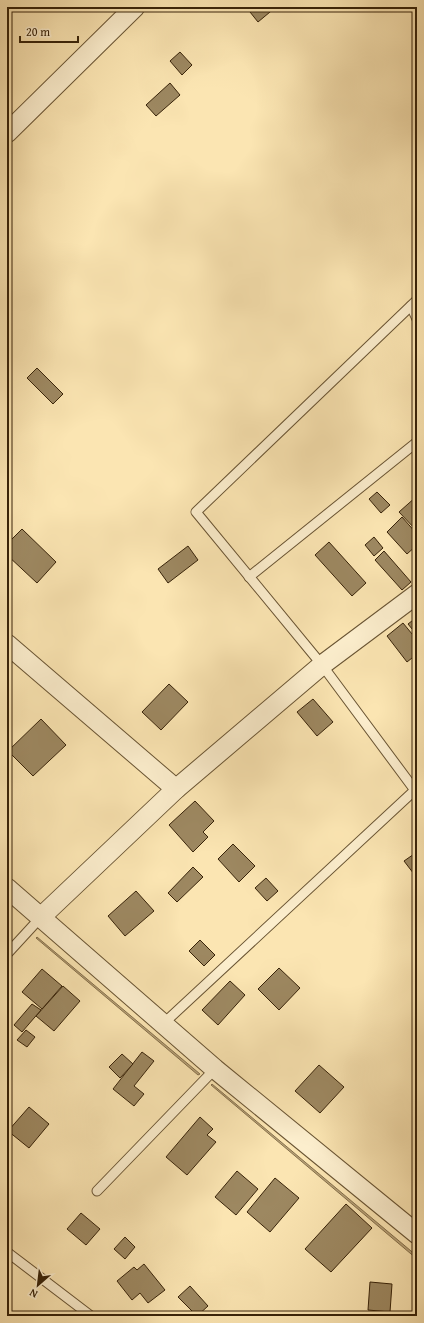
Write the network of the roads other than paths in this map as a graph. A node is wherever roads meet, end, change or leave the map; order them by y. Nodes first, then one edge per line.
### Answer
1 (135, 7) edge
2 (7, 133) edge
3 (414, 303) edge
4 (417, 319) edge
5 (417, 442) edge
6 (249, 577) junction
7 (417, 594) edge
8 (11, 654) edge
9 (322, 665) junction
10 (176, 789) junction
11 (416, 791) edge
12 (7, 888) edge
13 (41, 917) junction
14 (7, 954) edge
15 (163, 1024) junction
16 (215, 1069) junction
17 (97, 1190) dead end
18 (417, 1234) edge
19 (7, 1252) edge
20 (91, 1316) edge

1 - 2 street
3 - 4 lane
3 - 6 lane
5 - 6 lane
6 - 9 lane
7 - 9 street
8 - 10 street
9 - 10 street
9 - 11 lane
10 - 13 street
11 - 15 lane
12 - 13 street
13 - 14 lane
13 - 15 street
15 - 16 street
16 - 17 lane
16 - 18 street
19 - 20 lane

